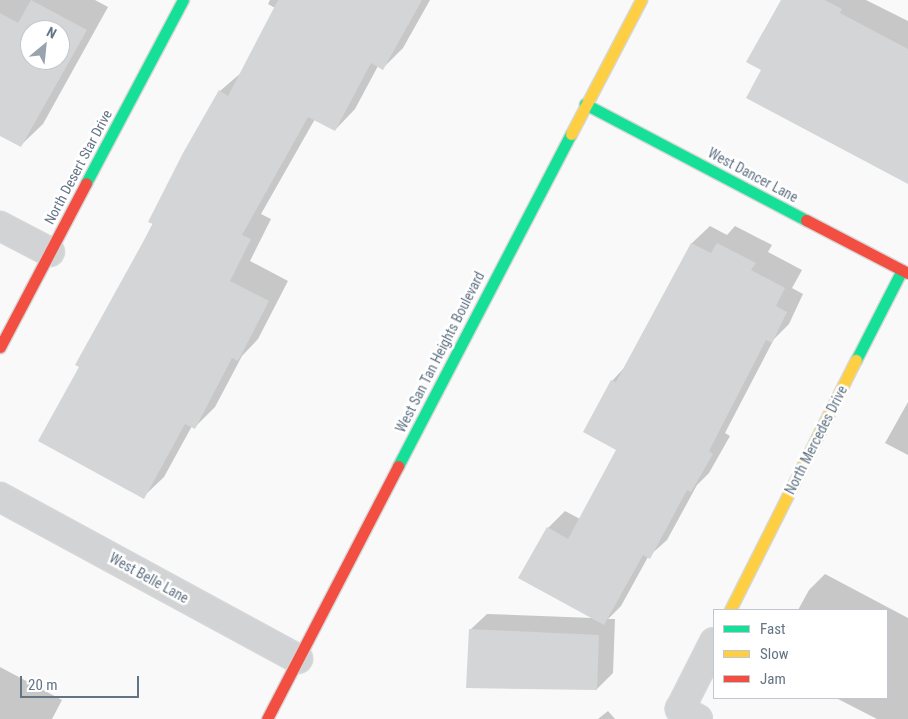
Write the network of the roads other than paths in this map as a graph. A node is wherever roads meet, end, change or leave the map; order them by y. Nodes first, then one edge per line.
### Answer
1 (183, 0) edge
2 (641, 0) edge
3 (585, 104) junction
4 (0, 226) edge
5 (50, 252) junction
6 (905, 272) edge
7 (0, 347) edge
8 (0, 497) edge
9 (731, 609) edge
10 (713, 645) edge
11 (298, 660) junction
12 (689, 714) edge
13 (267, 719) edge

1 - 5 street, North Desert Star Drive
2 - 3 street, West San Tan Heights Boulevard
3 - 6 street, West Dancer Lane
3 - 11 street, West San Tan Heights Boulevard
4 - 5 street
5 - 7 street, North Desert Star Drive
6 - 9 street, North Mercedes Drive
8 - 11 street, West Belle Lane
10 - 12 street
11 - 13 street, West San Tan Heights Boulevard

